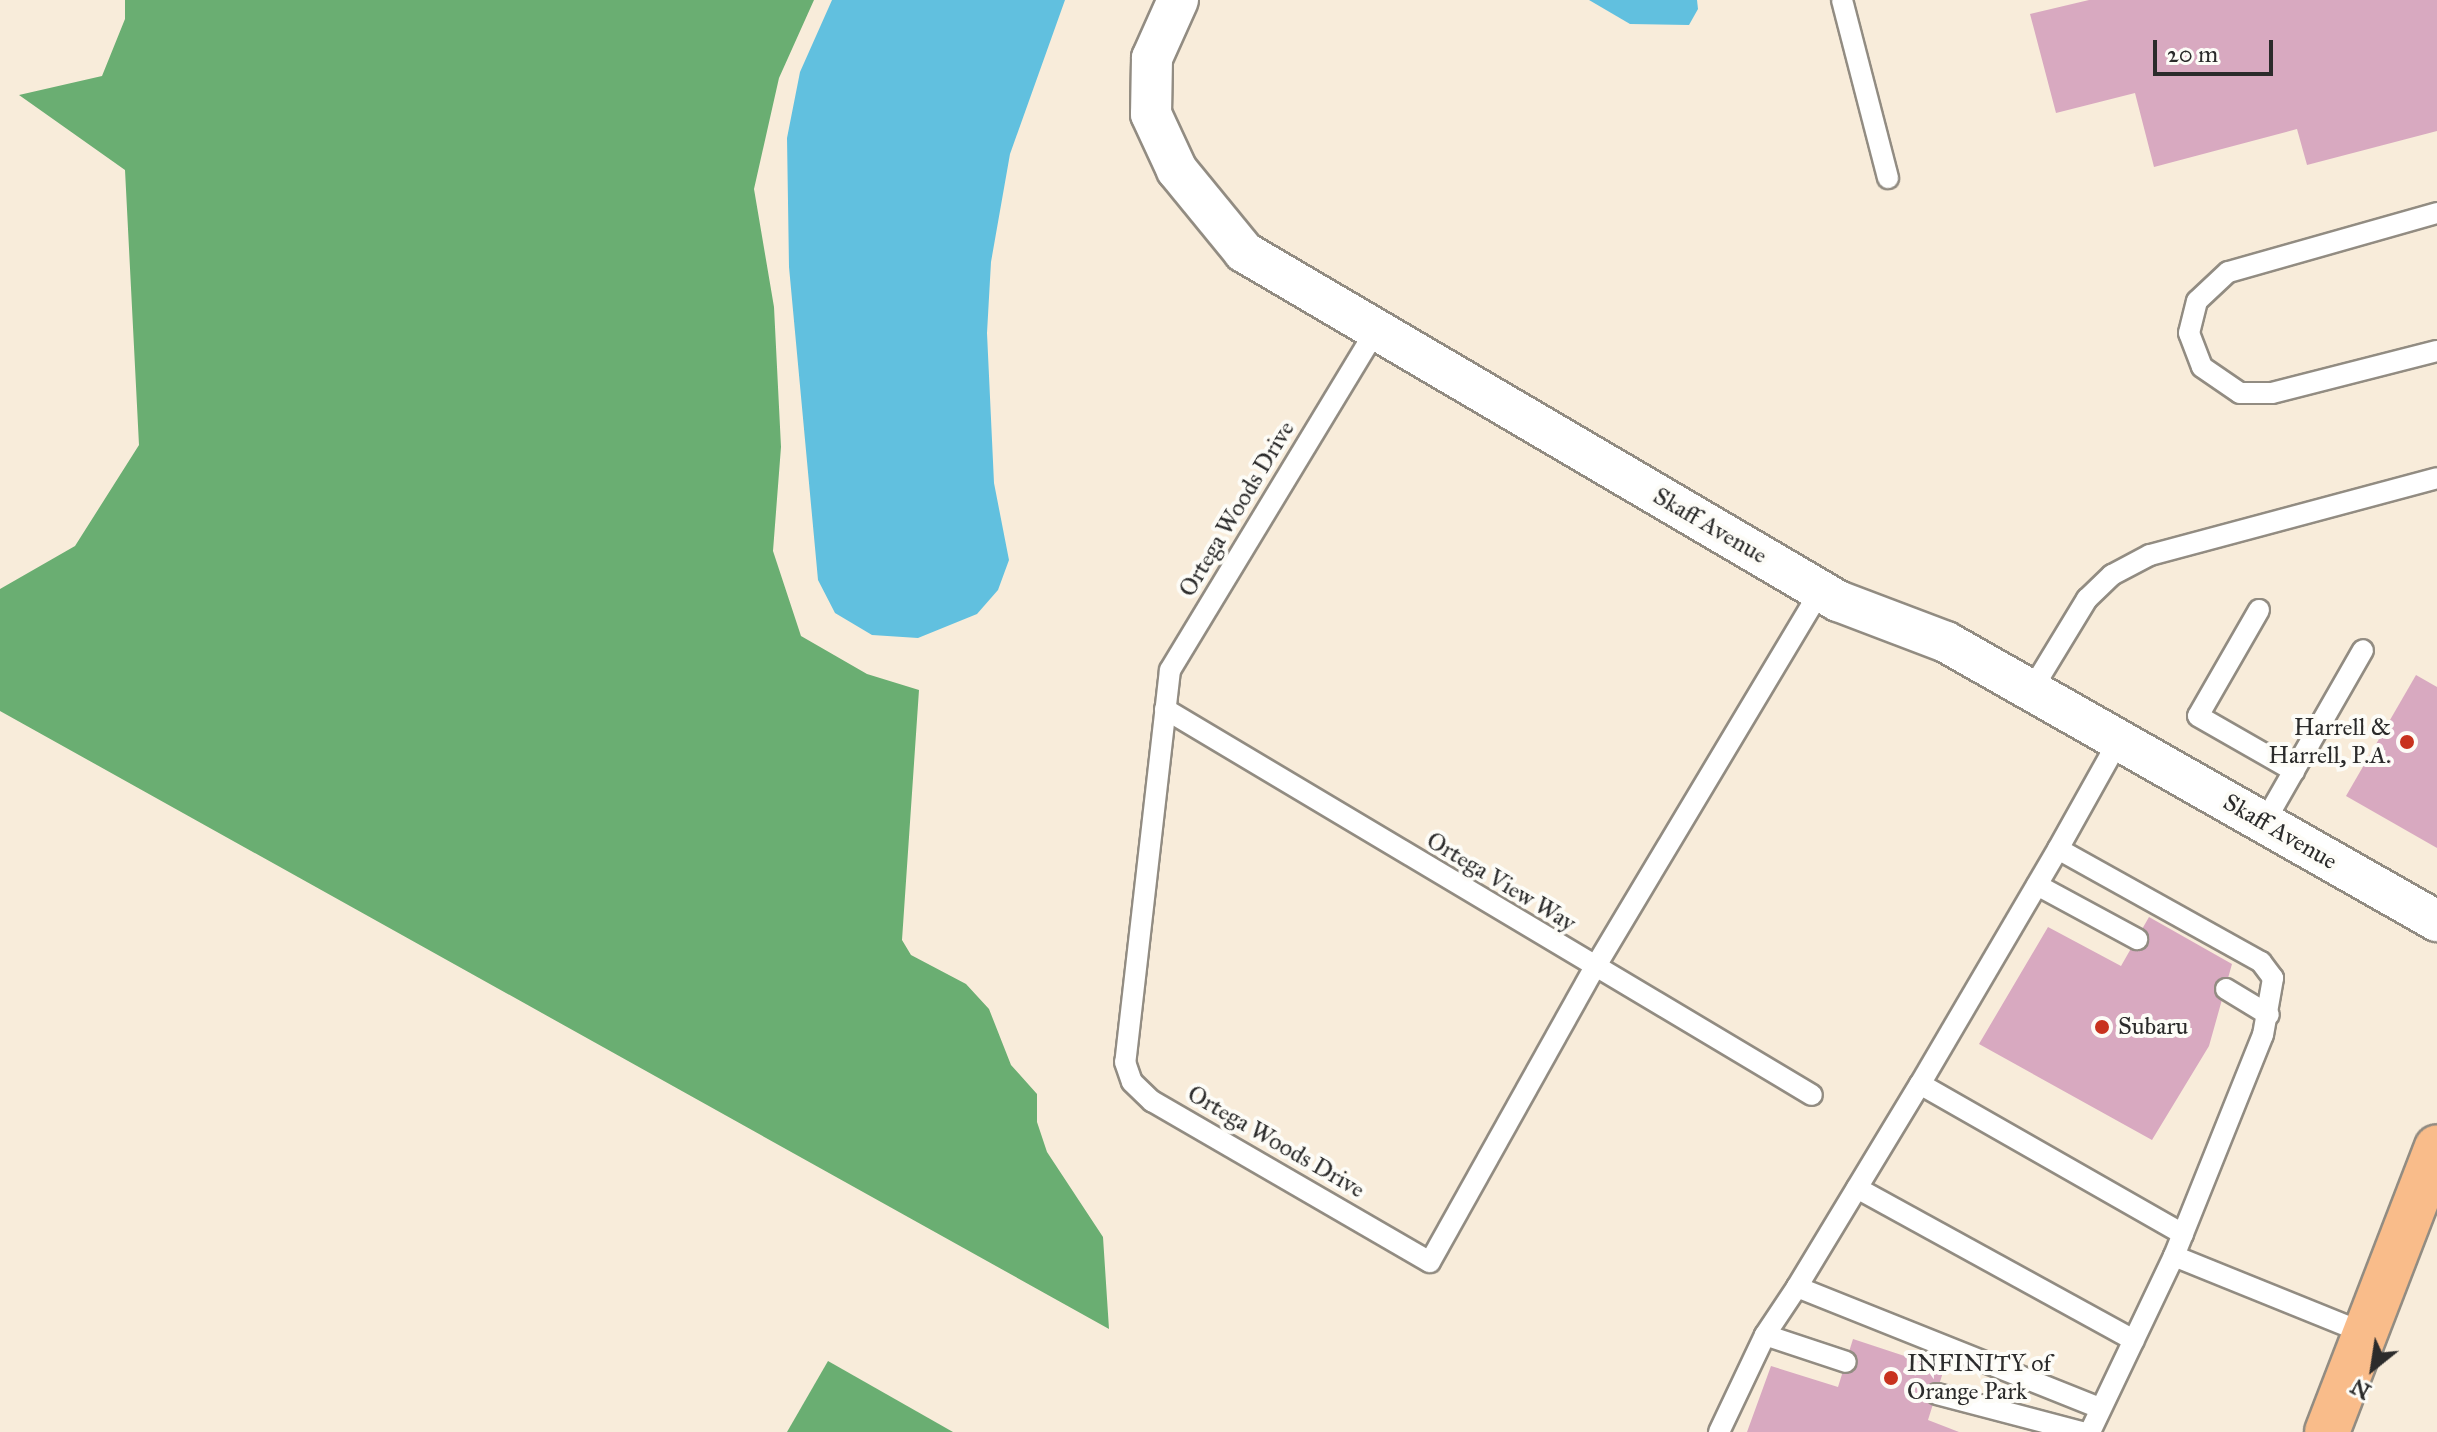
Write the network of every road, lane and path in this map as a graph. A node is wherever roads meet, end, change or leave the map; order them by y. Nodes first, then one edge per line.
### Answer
1 (1178, 0) edge
2 (1842, 0) edge
3 (1888, 178) dead end
4 (2437, 213) edge
5 (1376, 330) junction
6 (2437, 351) edge
7 (2437, 478) edge
8 (1820, 591) junction
9 (2259, 610) dead end
10 (2363, 650) dead end
11 (2031, 691) junction
12 (1165, 709) junction
13 (2119, 740) junction
14 (2294, 771) junction
15 (2264, 823) junction
16 (2058, 849) junction
17 (2037, 885) junction
18 (2437, 921) edge
19 (2137, 939) dead end
20 (1594, 969) junction
21 (2226, 989) dead end
22 (2269, 1015) junction
23 (1920, 1084) junction
24 (1812, 1095) dead end
25 (2437, 1147) edge
26 (1857, 1188) junction
27 (2183, 1234) junction
28 (2174, 1256) junction
29 (1797, 1287) junction
30 (2365, 1333) junction
31 (1765, 1335) junction
32 (2134, 1340) junction
33 (1846, 1362) dead end
34 (1937, 1394) dead end
35 (2100, 1408) junction
36 (1719, 1432) edge
37 (2082, 1432) edge
38 (2090, 1432) edge
39 (2327, 1432) edge

1 - 5 street, Skaff Avenue
2 - 3 lane
4 - 6 lane
5 - 8 street, Skaff Avenue
5 - 12 lane, Ortega Woods Drive
7 - 11 lane
8 - 11 street, Skaff Avenue
8 - 20 lane, Ortega Woods Drive
9 - 14 lane
10 - 14 lane
11 - 13 street, Skaff Avenue
12 - 20 lane, Ortega View Way
12 - 20 lane, Ortega Woods Drive
13 - 15 street, Skaff Avenue
13 - 16 lane
14 - 15 lane
15 - 18 street, Skaff Avenue
16 - 17 lane
16 - 22 lane
17 - 19 lane
17 - 23 lane
20 - 24 lane, Ortega View Way
21 - 22 lane
22 - 27 lane
23 - 26 lane
23 - 27 lane
25 - 30 main road
26 - 29 lane
26 - 32 lane
27 - 28 lane
28 - 30 lane
28 - 32 lane
29 - 31 lane
29 - 35 lane
30 - 39 main road
31 - 33 lane
31 - 36 lane
32 - 35 lane
34 - 37 lane
35 - 38 lane

